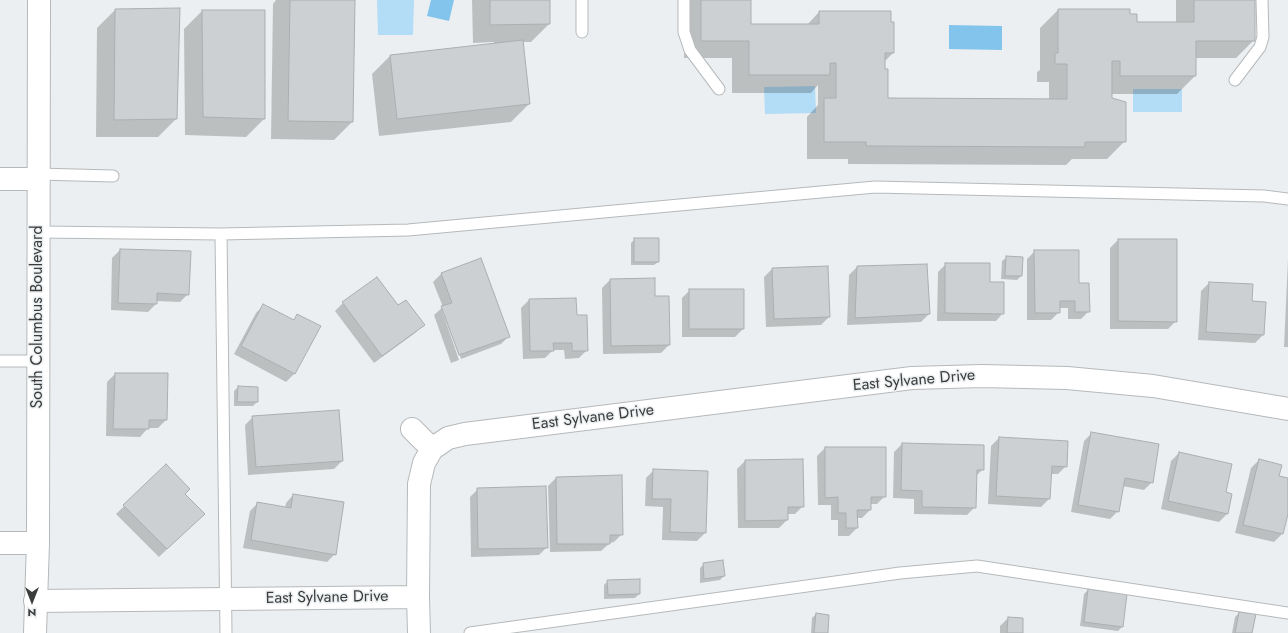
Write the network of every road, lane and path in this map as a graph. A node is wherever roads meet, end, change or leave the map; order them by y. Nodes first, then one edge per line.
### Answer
1 (39, 0) edge
2 (582, 0) edge
3 (684, 0) edge
4 (1262, 0) edge
5 (582, 32) dead end
6 (1235, 80) dead end
7 (719, 89) dead end
8 (114, 176) dead end
9 (38, 177) junction
10 (0, 179) edge
11 (1288, 199) edge
12 (38, 232) junction
13 (221, 234) junction
14 (0, 361) edge
15 (38, 361) junction
16 (1288, 409) edge
17 (412, 429) dead end
18 (432, 449) junction
19 (0, 543) edge
20 (38, 543) junction
21 (418, 598) junction
22 (226, 599) junction
23 (35, 601) junction
24 (1288, 613) edge
25 (35, 633) edge
26 (226, 633) edge
27 (419, 633) edge
28 (470, 633) edge

1 - 9 street, South Columbus Boulevard
2 - 5 lane
3 - 7 lane
4 - 6 lane
8 - 9 lane
9 - 10 street
9 - 12 street, South Columbus Boulevard
11 - 13 lane
12 - 13 lane
12 - 15 street, South Columbus Boulevard
13 - 22 lane
14 - 15 lane
15 - 20 street, South Columbus Boulevard
16 - 18 street, East Sylvane Drive
17 - 18 street
18 - 21 street, East Sylvane Drive
19 - 20 street
20 - 23 street, South Columbus Boulevard
21 - 22 street, East Sylvane Drive
21 - 27 street
22 - 23 street, East Sylvane Drive
22 - 26 lane
23 - 25 street, South Columbus Boulevard
24 - 28 lane

